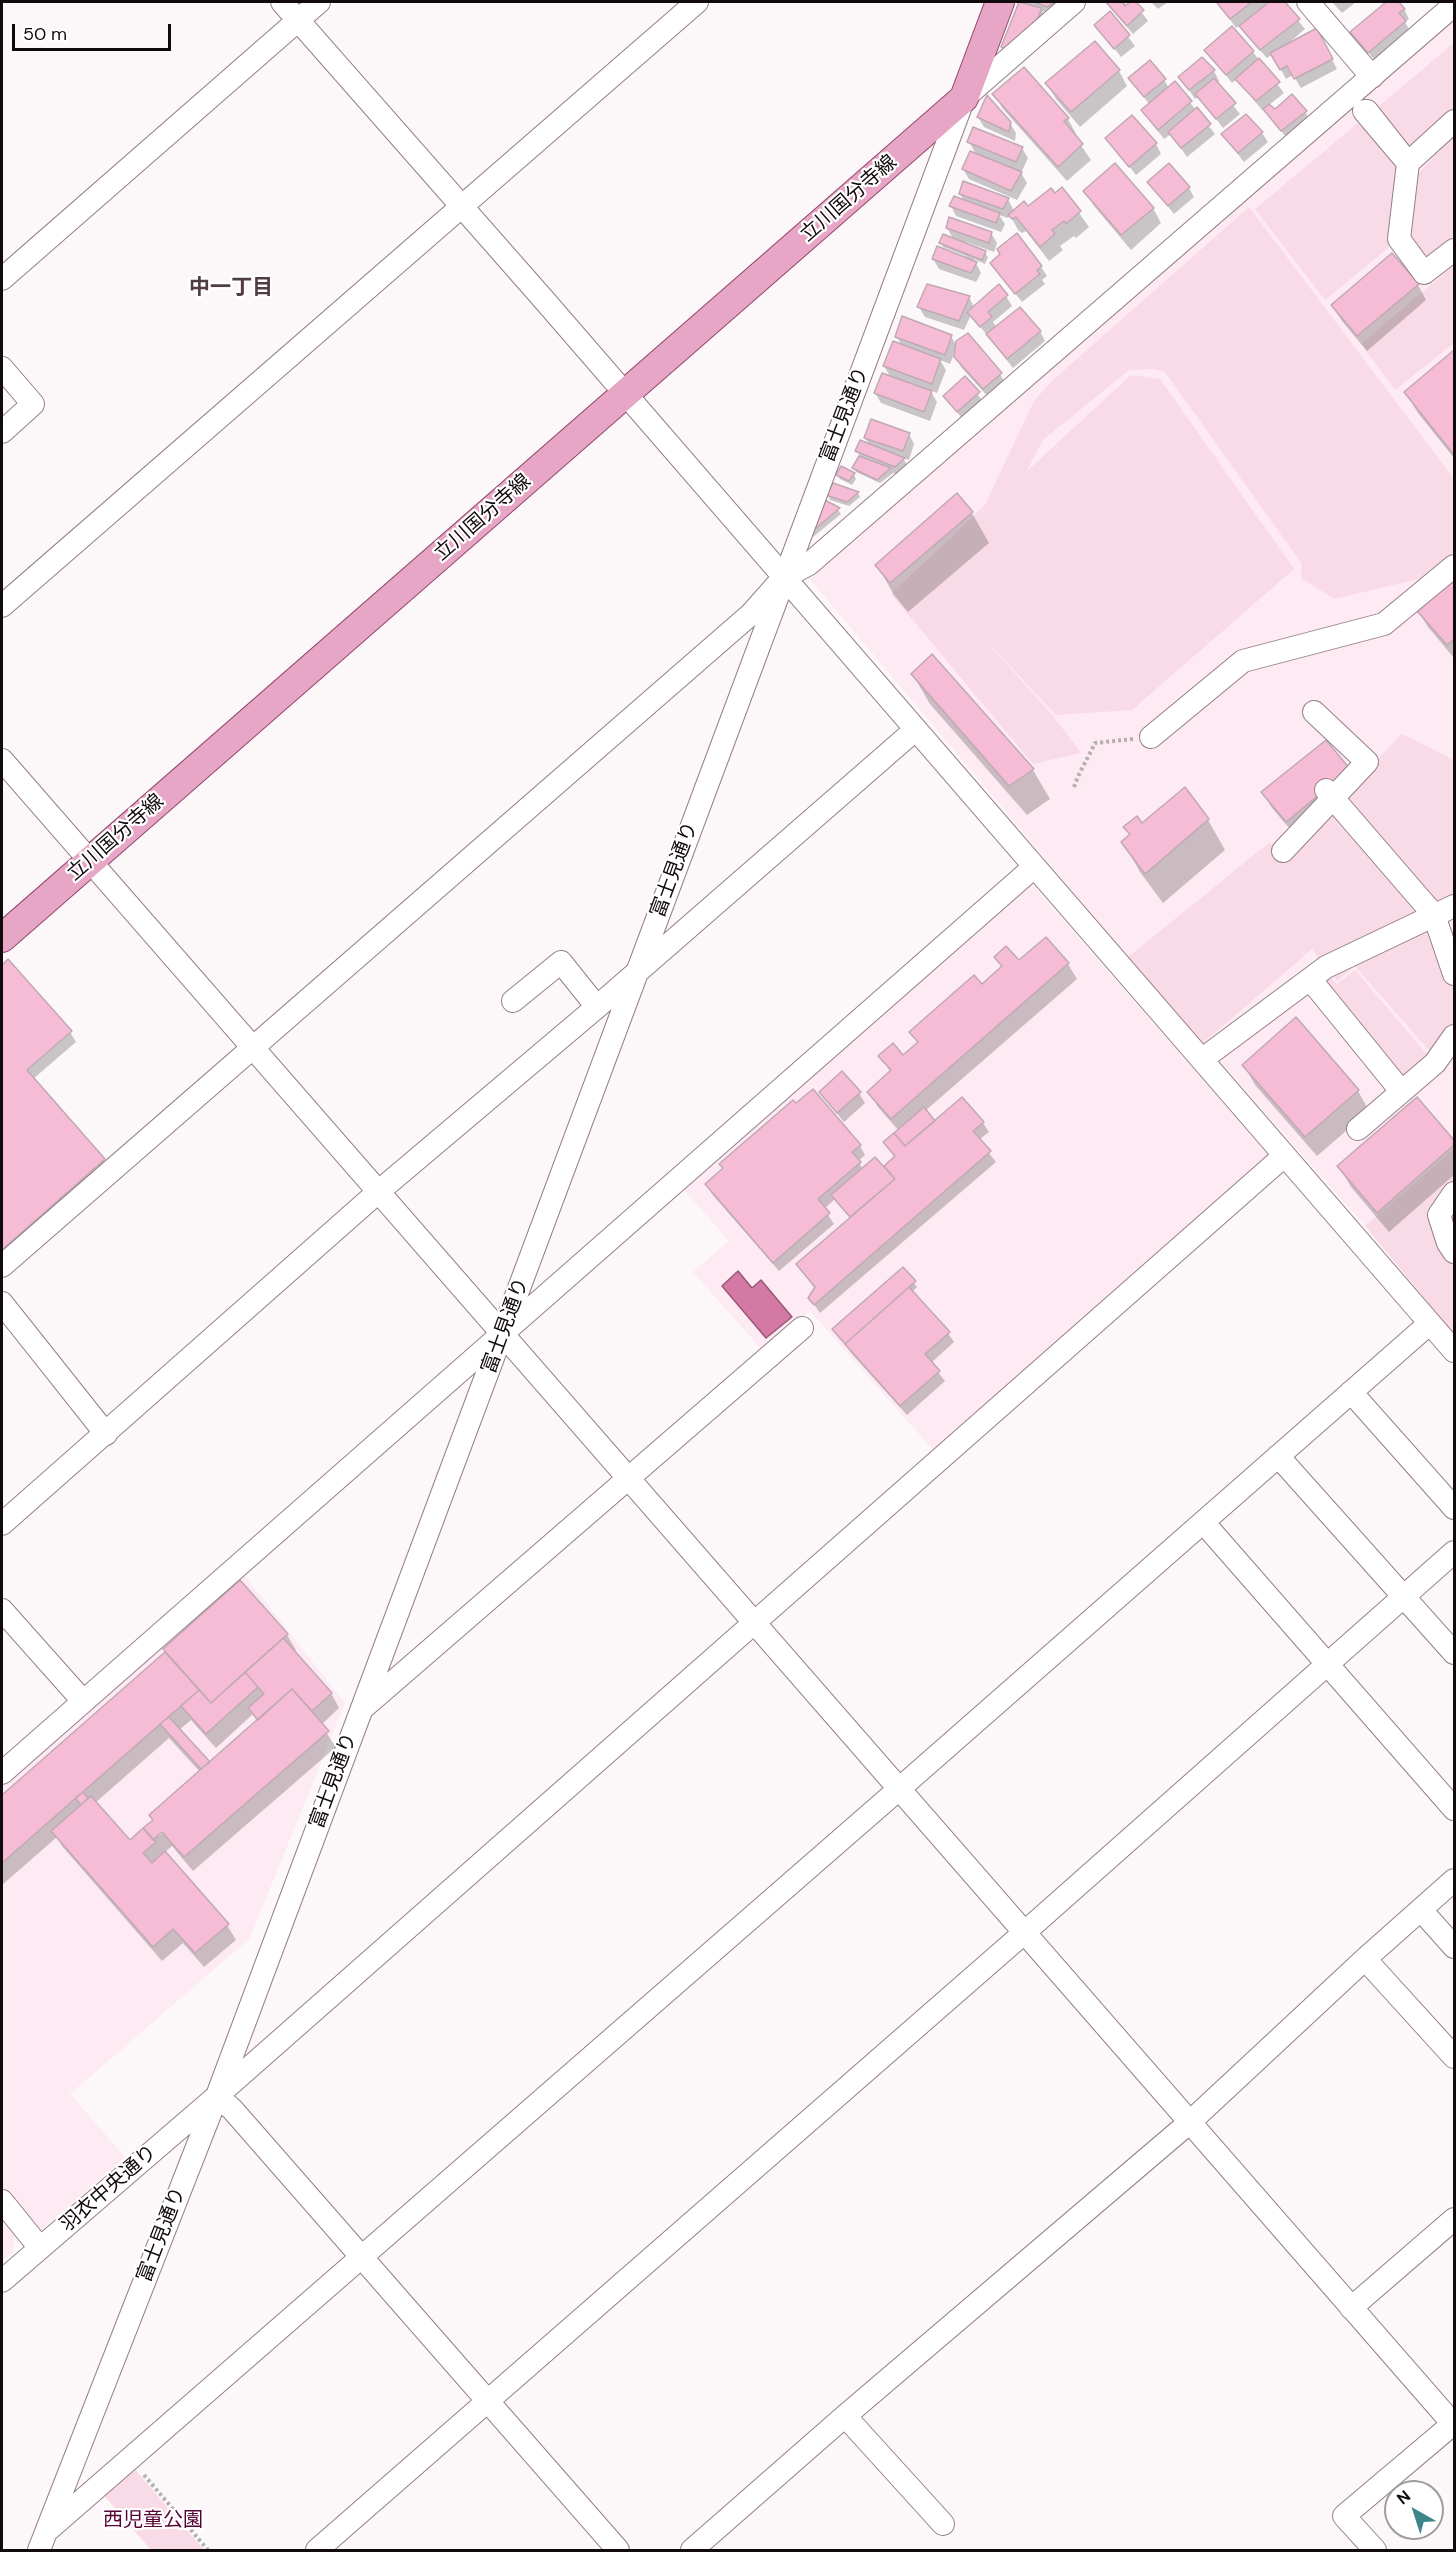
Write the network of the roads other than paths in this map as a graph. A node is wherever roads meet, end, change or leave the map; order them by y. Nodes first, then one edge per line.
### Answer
1 (282, 2) edge
2 (319, 2) edge
3 (697, 2) edge
4 (1000, 2) edge
5 (1074, 2) edge
6 (1308, 2) edge
7 (1455, 4) edge
8 (298, 20) junction
9 (1372, 77) junction
10 (964, 98) junction
11 (1455, 120) edge
12 (462, 206) junction
13 (1455, 250) edge
14 (2, 279) edge
15 (2, 368) edge
16 (625, 394) junction
17 (2, 432) edge
18 (1455, 551) edge
19 (1455, 566) edge
20 (1431, 576) dead end
21 (783, 578) junction
22 (2, 606) edge
23 (1314, 712) dead end
24 (915, 730) junction
25 (1151, 737) road end
26 (2, 760) edge
27 (1329, 794) junction
28 (1282, 850) dead end
29 (89, 862) junction
30 (1034, 867) junction
31 (1444, 910) edge
32 (2, 938) edge
33 (637, 972) junction
34 (1455, 974) edge
35 (1310, 980) junction
36 (513, 1001) dead end
37 (597, 1006) junction
38 (1455, 1036) edge
39 (252, 1047) junction
40 (1212, 1052) dead end
41 (1401, 1091) junction
42 (1358, 1129) dead end
43 (1284, 1156) junction
44 (378, 1192) junction
45 (1455, 1193) edge
46 (1455, 1252) edge
47 (2, 1266) edge
48 (2, 1303) edge
49 (1430, 1323) junction
50 (802, 1328) dead end
51 (502, 1336) junction
52 (1455, 1351) edge
53 (1351, 1392) junction
54 (106, 1434) junction
55 (1278, 1456) junction
56 (627, 1479) junction
57 (1455, 1508) edge
58 (1203, 1522) junction
59 (2, 1524) edge
60 (1455, 1552) edge
61 (1404, 1596) junction
62 (2, 1610) edge
63 (754, 1623) junction
64 (1455, 1653) edge
65 (1327, 1664) junction
66 (83, 1701) junction
67 (361, 1710) junction
68 (2, 1773) edge
69 (899, 1789) junction
70 (1455, 1809) edge
71 (1455, 1880) edge
72 (1421, 1910) junction
73 (1024, 1932) junction
74 (1455, 1947) edge
75 (1365, 1959) junction
76 (1455, 2057) edge
77 (216, 2096) junction
78 (1190, 2122) junction
79 (2, 2201) edge
80 (1455, 2219) edge
81 (40, 2247) junction
82 (361, 2257) junction
83 (2, 2281) edge
84 (1350, 2307) junction
85 (487, 2401) junction
86 (845, 2416) junction
87 (1454, 2425) edge
88 (943, 2524) dead end
89 (42, 2541) edge
90 (25, 2550) edge
91 (317, 2550) edge
92 (618, 2550) edge
93 (692, 2550) edge
94 (1374, 2550) edge

1 - 8 street
2 - 8 street
3 - 12 street
4 - 10 main road
5 - 10 street
6 - 9 street
7 - 9 street
8 - 12 street
8 - 14 street
9 - 21 street
10 - 16 main road, 立川国分寺線
10 - 21 street, 富士見通り
11 - 13 street
12 - 16 street
12 - 22 street
15 - 17 street
16 - 21 street
16 - 29 main road, 立川国分寺線
18 - 20 street
19 - 25 street
21 - 24 street
21 - 33 street, 富士見通り
21 - 39 street
23 - 27 street
24 - 30 street
24 - 33 street
26 - 29 street
27 - 28 street
27 - 31 street
29 - 32 main road, 立川国分寺線
29 - 39 street
30 - 43 street
30 - 51 street
31 - 34 street
31 - 35 street
33 - 37 street
33 - 51 street, 富士見通り
35 - 40 street
35 - 41 street
36 - 37 street
37 - 44 street
38 - 41 street
39 - 44 street
39 - 47 street
41 - 42 street
43 - 49 street
43 - 63 street, 羽衣中央通り
44 - 51 street
44 - 54 street
45 - 46 street
48 - 54 street
49 - 52 street
49 - 53 street
50 - 56 street
51 - 56 street
51 - 66 street
51 - 67 street, 富士見通り
53 - 55 street
53 - 57 street
54 - 59 street
55 - 58 street
55 - 61 street
56 - 63 street
56 - 67 street
58 - 65 street
58 - 69 street
60 - 61 street
61 - 64 street
61 - 65 street
62 - 66 street
63 - 69 street
63 - 77 street, 羽衣中央通り
65 - 70 street
65 - 73 street
66 - 68 street
67 - 77 street, 富士見通り
69 - 73 street
69 - 82 street
71 - 72 street
72 - 74 street
72 - 75 street
73 - 78 street
73 - 85 street
75 - 76 street
75 - 78 street
77 - 81 street, 羽衣中央通り
77 - 82 street
77 - 89 street, 富士見通り
78 - 84 street
78 - 86 street
79 - 81 street
80 - 84 street
81 - 83 street, 羽衣中央通り
82 - 85 street
82 - 89 street
84 - 87 street
85 - 91 street
85 - 92 street
86 - 88 street
86 - 93 street
87 - 94 street
89 - 90 street

